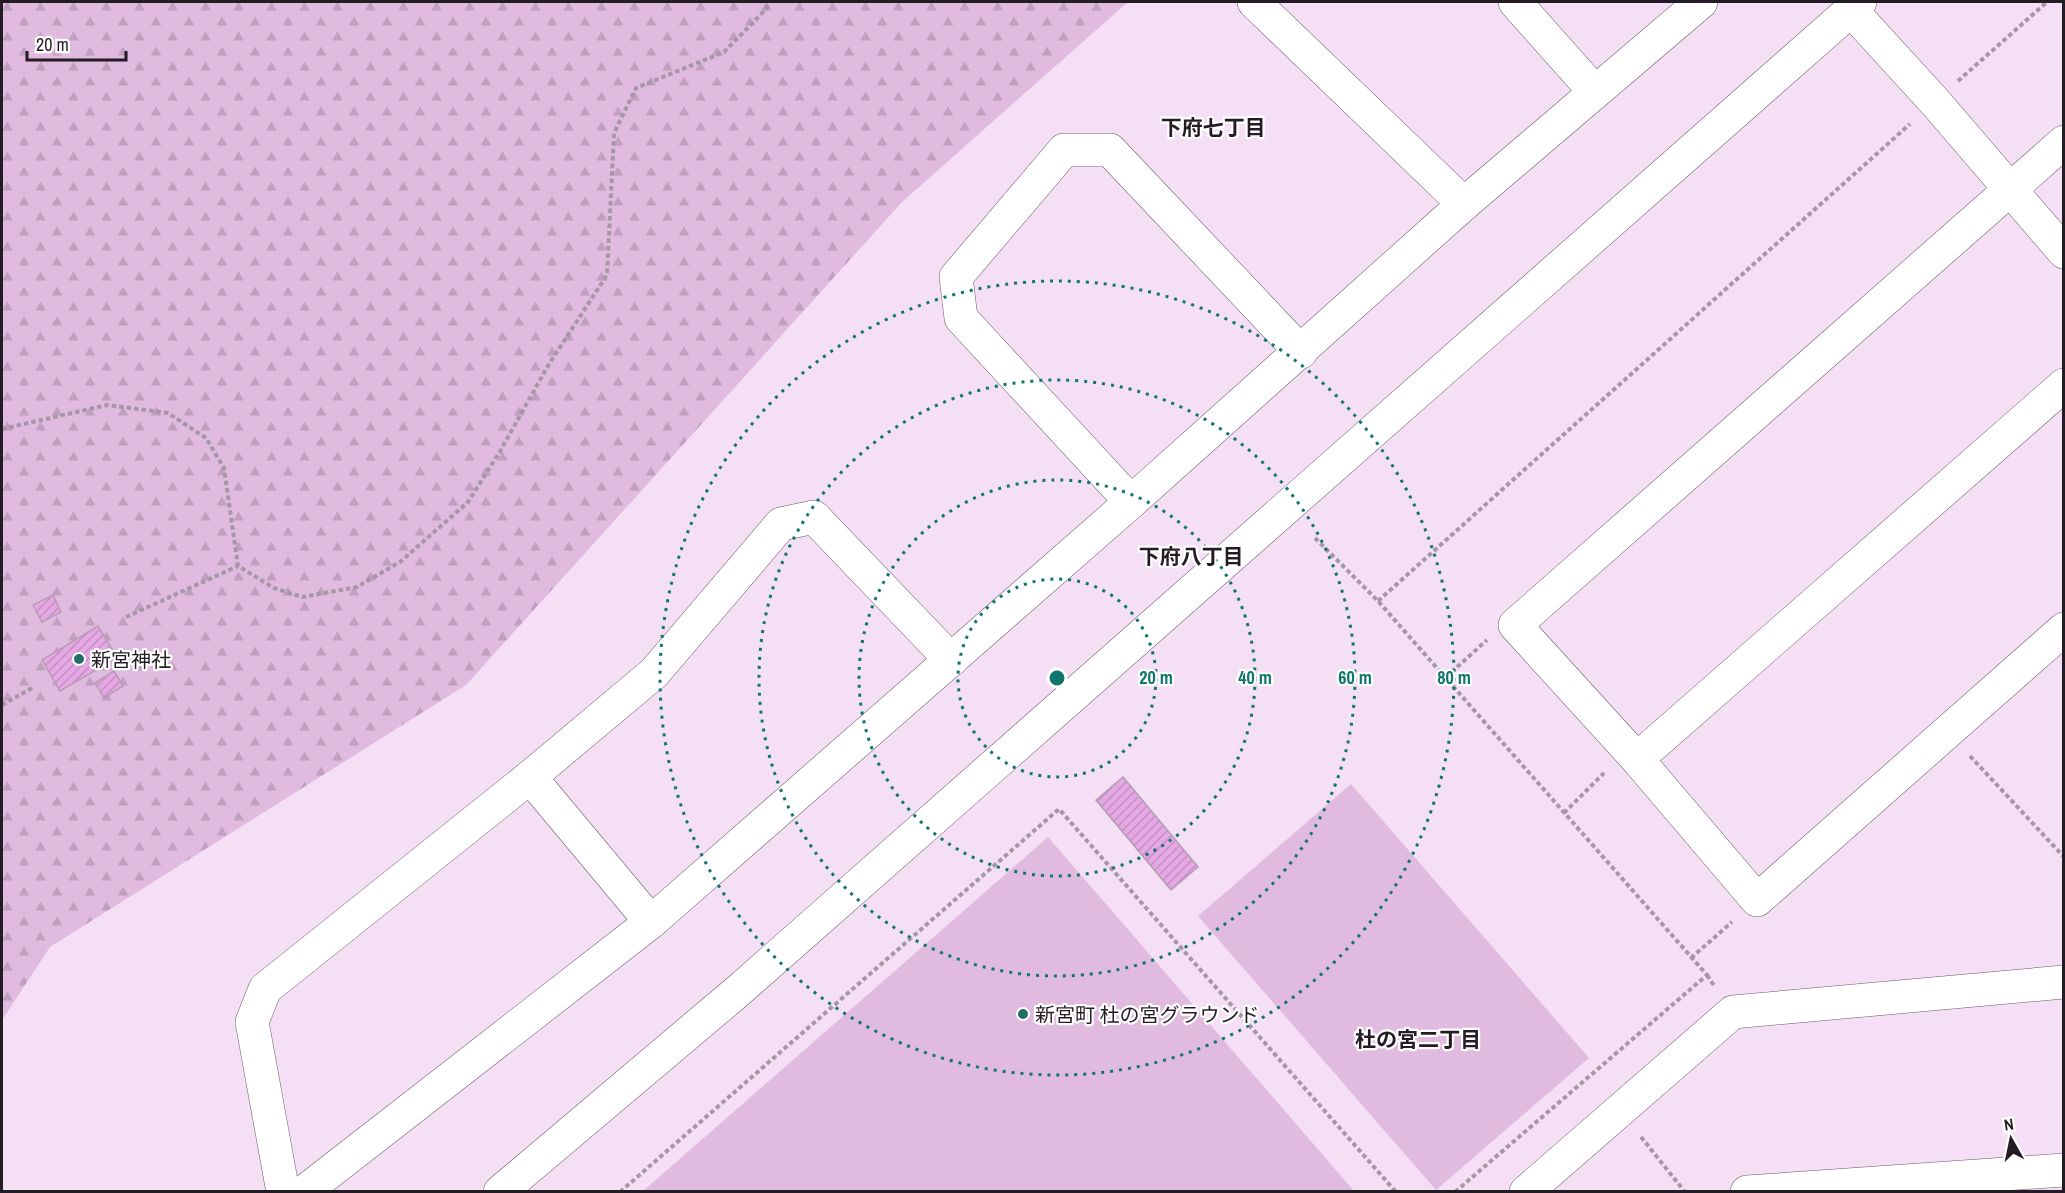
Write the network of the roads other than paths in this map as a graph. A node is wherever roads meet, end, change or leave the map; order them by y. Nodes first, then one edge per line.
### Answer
1 (1254, 2) edge
2 (1515, 2) edge
3 (1701, 2) edge
4 (1856, 6) edge
5 (1595, 92) junction
6 (2064, 142) edge
7 (2010, 189) junction
8 (1464, 204) junction
9 (2064, 252) edge
10 (1301, 352) junction
11 (2064, 385) edge
12 (1131, 502) junction
13 (2064, 629) edge
14 (951, 660) junction
15 (1632, 754) junction
16 (530, 777) junction
17 (651, 922) junction
18 (2064, 982) edge
19 (2064, 1170) edge
20 (283, 1191) edge
21 (303, 1191) edge
22 (500, 1191) edge
23 (1526, 1191) edge
24 (1747, 1191) edge

1 - 8 street
2 - 5 street
3 - 5 street
4 - 7 street
4 - 22 street
5 - 8 street
6 - 7 street
7 - 9 street
7 - 15 street
8 - 10 street
10 - 12 street
10 - 12 street
11 - 15 street
12 - 14 street
13 - 15 street
14 - 16 street
14 - 17 street
16 - 17 street
16 - 20 street
17 - 21 street
18 - 23 street
19 - 24 street

